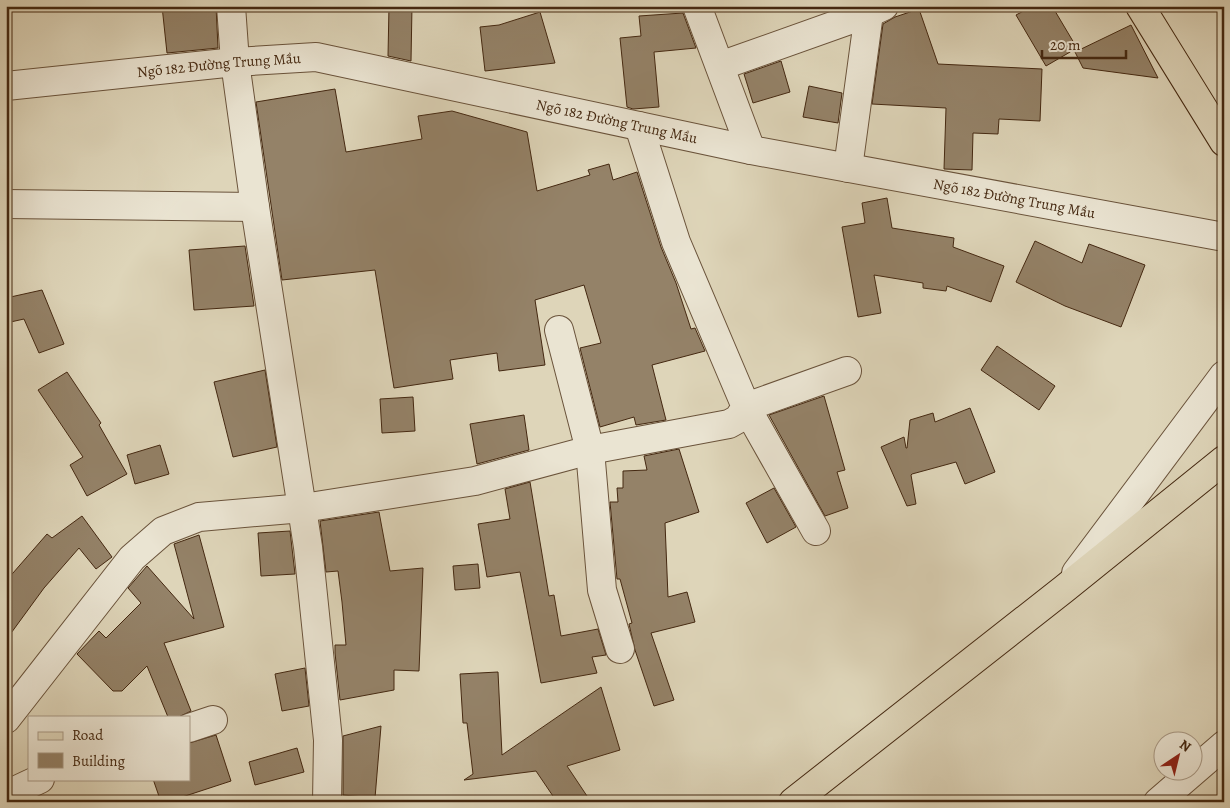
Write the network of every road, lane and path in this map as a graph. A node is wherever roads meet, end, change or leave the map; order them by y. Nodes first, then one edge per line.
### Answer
1 (231, 6) edge
2 (697, 6) edge
3 (1140, 6) edge
4 (877, 10) edge
5 (235, 62) junction
6 (720, 66) junction
7 (6, 86) edge
8 (639, 126) junction
9 (1224, 142) edge
10 (751, 150) junction
11 (848, 168) junction
12 (6, 204) edge
13 (254, 207) junction
14 (1224, 237) edge
15 (559, 330) dead end
16 (847, 371) dead end
17 (1224, 375) edge
18 (746, 407) junction
19 (590, 450) junction
20 (1224, 460) edge
21 (303, 508) junction
22 (816, 531) dead end
23 (1064, 589) junction
24 (620, 649) dead end
25 (6, 719) edge
26 (1224, 745) edge
27 (38, 780) edge
28 (6, 795) edge
29 (327, 802) edge
30 (793, 802) edge
31 (1158, 802) edge

1 - 5 street
2 - 6 street
3 - 9 main road
4 - 6 street
4 - 11 street
5 - 7 street, Ngõ 182 Đường Trung Mầu
5 - 8 street, Ngõ 182 Đường Trung Mầu
5 - 13 street
6 - 10 street
8 - 10 street, Ngõ 182 Đường Trung Mầu
8 - 18 street
10 - 11 street, Ngõ 182 Đường Trung Mầu
11 - 14 street, Ngõ 182 Đường Trung Mầu
12 - 13 street
13 - 21 street
15 - 19 street
16 - 18 street
17 - 23 street
18 - 19 street
18 - 22 street
19 - 21 street
19 - 24 street
20 - 23 main road
21 - 25 street
21 - 29 street
23 - 30 main road
26 - 31 street
27 - 28 street

